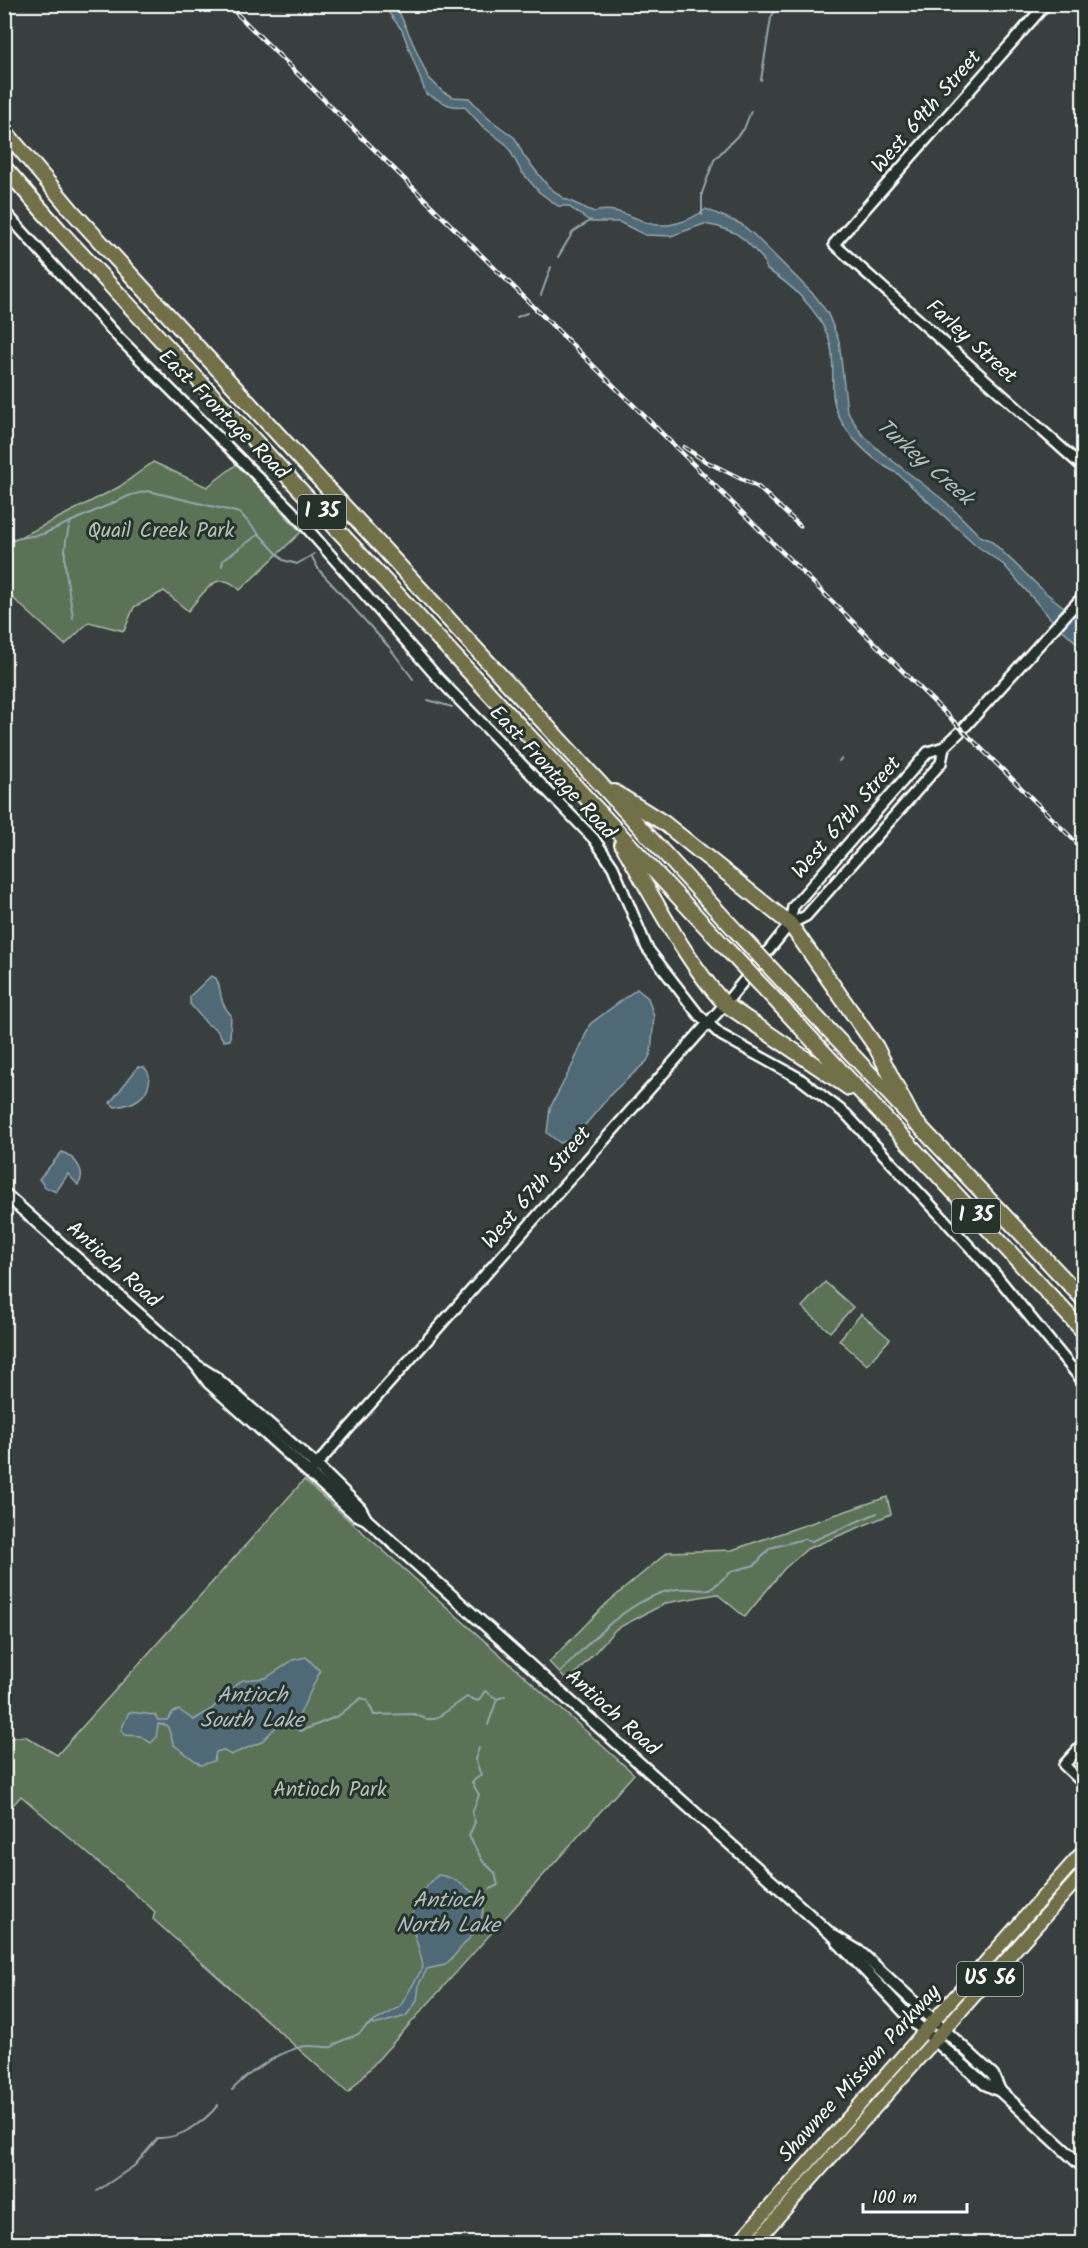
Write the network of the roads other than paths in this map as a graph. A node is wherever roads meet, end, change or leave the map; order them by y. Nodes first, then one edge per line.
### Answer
1 (1046, 4) edge
2 (4, 130) edge
3 (4, 167) edge
4 (4, 211) edge
5 (834, 244) joint
6 (1083, 468) edge
7 (1083, 595) edge
8 (944, 747) junction
9 (598, 782) junction
10 (609, 821) junction
11 (840, 852) junction
12 (853, 863) junction
13 (790, 924) junction
14 (725, 1004) junction
15 (707, 1023) junction
16 (868, 1100) junction
17 (915, 1124) junction
18 (4, 1193) edge
19 (1083, 1300) edge
20 (1083, 1332) edge
21 (1083, 1383) edge
22 (313, 1470) junction
23 (1083, 1743) edge
24 (1083, 1784) edge
25 (1083, 1850) edge
26 (1083, 1872) edge
27 (1053, 1886) junction
28 (1034, 1929) junction
29 (832, 1935) junction
30 (940, 2025) junction
31 (925, 2032) junction
32 (935, 2040) junction
33 (999, 2091) junction
34 (1083, 2168) edge
35 (737, 2244) edge
36 (754, 2244) edge

1 - 5 street, West 69th Street
2 - 9 highway, I 35
3 - 10 highway, I 35
4 - 15 street, East Frontage Road
5 - 6 street, Farley Street
7 - 8 street, West 67th Street
8 - 11 street, West 67th Street
8 - 12 street, West 67th Street
9 - 13 highway
9 - 17 highway, I 35, bridge
10 - 14 highway
10 - 16 highway, I 35, bridge
11 - 12 street
11 - 13 street, West 67th Street
12 - 13 street, West 67th Street
13 - 14 street, West 67th Street
13 - 17 highway
14 - 15 street, West 67th Street
14 - 16 highway
15 - 21 street, East Frontage Road
15 - 22 street, West 67th Street
16 - 20 highway, I 35
17 - 19 highway, I 35
18 - 22 main road, Antioch Road
22 - 29 main road, Antioch Road
23 - 24 street
25 - 27 highway, Shawnee Mission Parkway / US 56
26 - 28 highway, Shawnee Mission Parkway / US 56
27 - 28 highway
27 - 30 highway, Shawnee Mission Parkway / US 56
28 - 30 highway, Shawnee Mission Parkway / US 56
29 - 30 main road, Antioch Road
29 - 31 main road, Antioch Road
30 - 31 highway, Shawnee Mission Parkway / US 56
30 - 32 highway, Shawnee Mission Parkway / US 56
30 - 33 main road, Antioch Road
31 - 32 main road, Antioch Road
31 - 35 highway, Shawnee Mission Parkway / US 56
32 - 33 main road, Antioch Road
32 - 36 highway, Shawnee Mission Parkway / US 56
33 - 34 main road, Antioch Road

